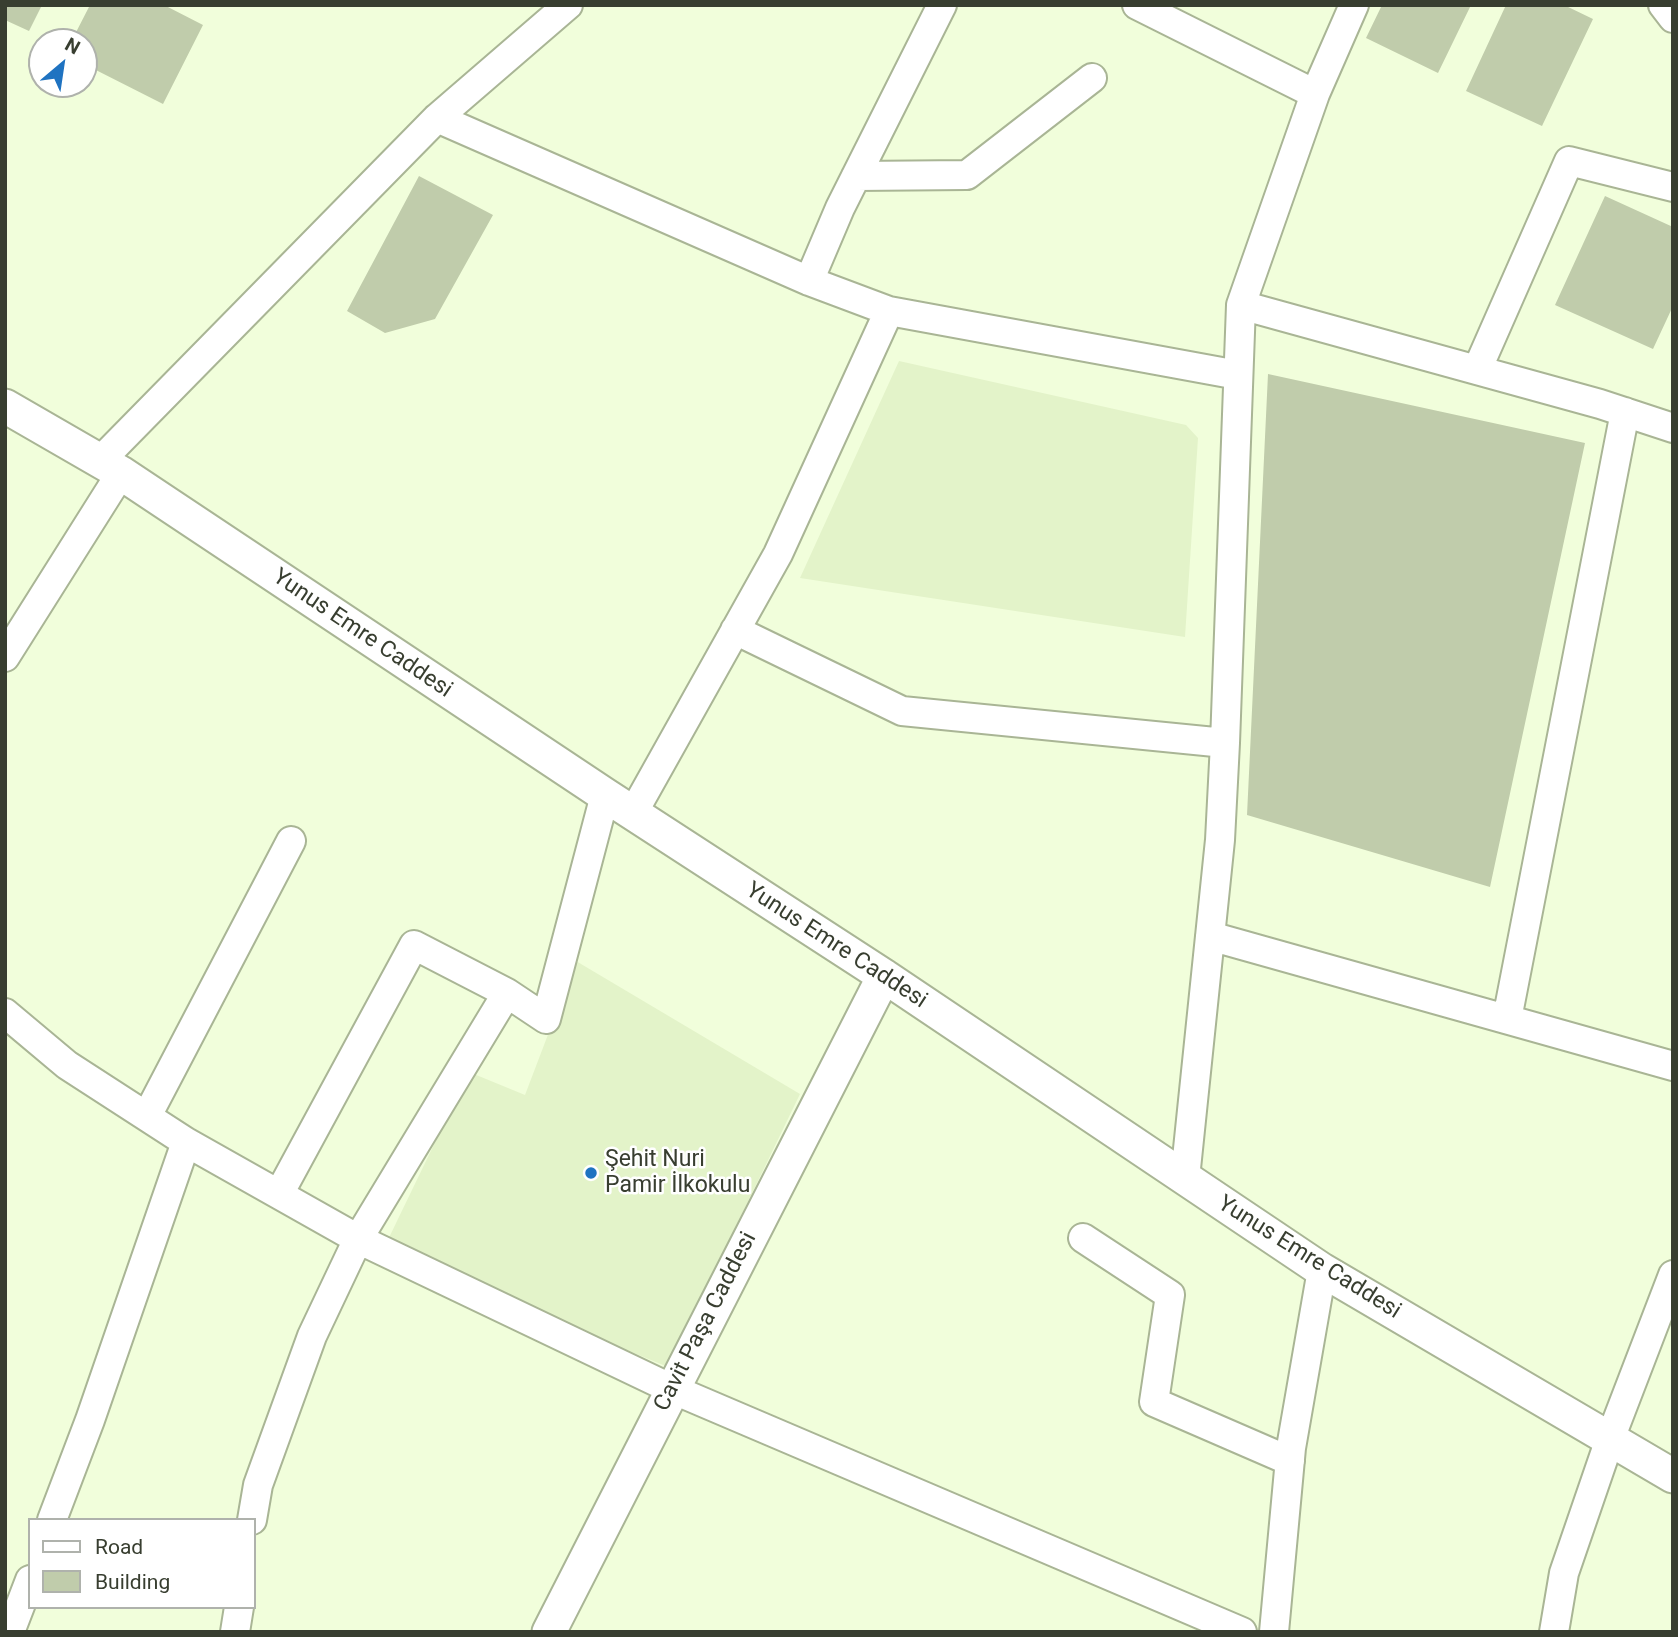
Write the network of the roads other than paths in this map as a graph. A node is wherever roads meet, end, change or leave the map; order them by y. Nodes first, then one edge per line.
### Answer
1 (568, 5) edge
2 (942, 5) edge
3 (1137, 5) edge
4 (1354, 5) edge
5 (1663, 5) edge
6 (1673, 18) edge
7 (1092, 78) dead end
8 (1315, 94) junction
9 (437, 118) junction
10 (856, 176) junction
11 (1673, 187) edge
12 (809, 281) junction
13 (1241, 305) junction
14 (889, 311) junction
15 (1477, 370) junction
16 (1238, 375) junction
17 (5, 406) edge
18 (1625, 412) junction
19 (1673, 428) edge
20 (111, 466) junction
21 (735, 630) junction
22 (5, 657) edge
23 (1225, 743) junction
24 (604, 795) junction
25 (633, 813) junction
26 (291, 841) dead end
27 (1210, 936) junction
28 (884, 976) junction
29 (506, 993) junction
30 (5, 1013) edge
31 (1507, 1019) junction
32 (1673, 1066) edge
33 (147, 1116) junction
34 (186, 1142) junction
35 (1185, 1178) junction
36 (279, 1194) junction
37 (358, 1238) junction
38 (1083, 1238) dead end
39 (1322, 1270) junction
40 (1673, 1275) edge
41 (672, 1390) junction
42 (1610, 1440) junction
43 (1290, 1461) junction
44 (1673, 1476) edge
45 (53, 1518) edge
46 (253, 1518) edge
47 (28, 1585) edge
48 (239, 1609) edge
49 (10, 1632) edge
50 (235, 1632) edge
51 (549, 1632) edge
52 (1241, 1632) edge
53 (1274, 1632) edge
54 (1554, 1632) edge

1 - 9 street
2 - 10 street
3 - 8 street
4 - 8 street
5 - 6 street
7 - 10 street
8 - 13 street
9 - 12 street
9 - 20 street
10 - 12 street
11 - 15 street
12 - 14 street
13 - 15 street
13 - 16 street
14 - 16 street
14 - 21 street
15 - 18 street
16 - 23 street
17 - 20 street, Yunus Emre Caddesi
18 - 19 street
18 - 31 street
20 - 22 street
20 - 24 street, Yunus Emre Caddesi
21 - 23 street
21 - 25 street
23 - 27 street
24 - 25 street, Yunus Emre Caddesi
24 - 29 street
25 - 28 street, Yunus Emre Caddesi
26 - 33 street
27 - 31 street
27 - 35 street
28 - 35 street, Yunus Emre Caddesi
28 - 41 street, Cavit Paşa Caddesi
29 - 36 street
29 - 37 street
30 - 33 street
31 - 32 street
33 - 34 street
34 - 36 street
34 - 45 street
35 - 39 street, Yunus Emre Caddesi
36 - 37 street
37 - 41 street
37 - 46 street
38 - 43 street
39 - 42 street, Yunus Emre Caddesi
39 - 43 street
40 - 42 street
41 - 51 street, Cavit Paşa Caddesi
41 - 52 street
42 - 44 street, Yunus Emre Caddesi
42 - 54 street
43 - 53 street
47 - 49 street
48 - 50 street

